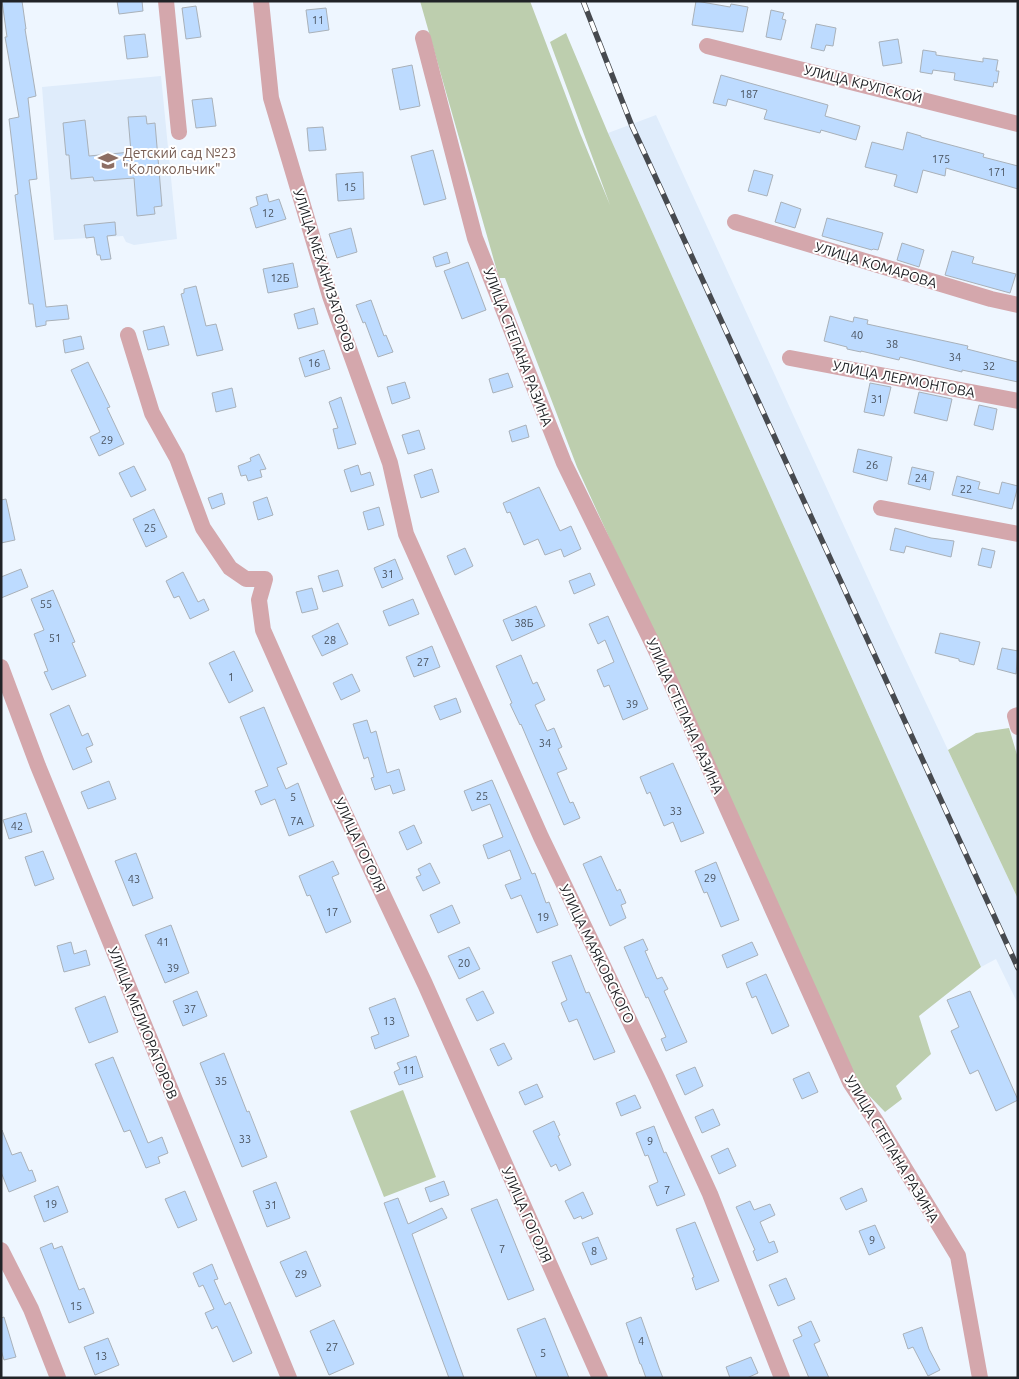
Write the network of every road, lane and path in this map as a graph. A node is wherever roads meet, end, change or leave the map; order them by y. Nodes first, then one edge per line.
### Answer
1 (166, 1) edge
2 (261, 1) edge
3 (423, 38) dead end
4 (708, 46) dead end
5 (1018, 124) edge
6 (179, 132) dead end
7 (735, 222) dead end
8 (1018, 305) edge
9 (128, 335) dead end
10 (790, 358) dead end
11 (1018, 401) edge
12 (881, 508) dead end
13 (406, 534) joint
14 (1018, 534) edge
15 (1, 667) edge
16 (1, 1250) edge
17 (58, 1378) edge
18 (289, 1378) edge
19 (600, 1378) edge
20 (782, 1378) edge
21 (980, 1378) edge

1 - 6 street
2 - 13 street, УЛИЦА МЕХАНИЗАТОРОВ
3 - 21 street, УЛИЦА СТЕПАНА РАЗИНА
4 - 5 street, УЛИЦА КРУПСКОЙ
7 - 8 street, УЛИЦА КОМАРОВА
9 - 19 street, УЛИЦА ГОГОЛЯ
10 - 11 street, УЛИЦА ЛЕРМОНТОВА
12 - 14 street
13 - 20 street, УЛИЦА МАЯКОВСКОГО
15 - 18 street, УЛИЦА МЕЛИОРАТОРОВ
16 - 17 street

